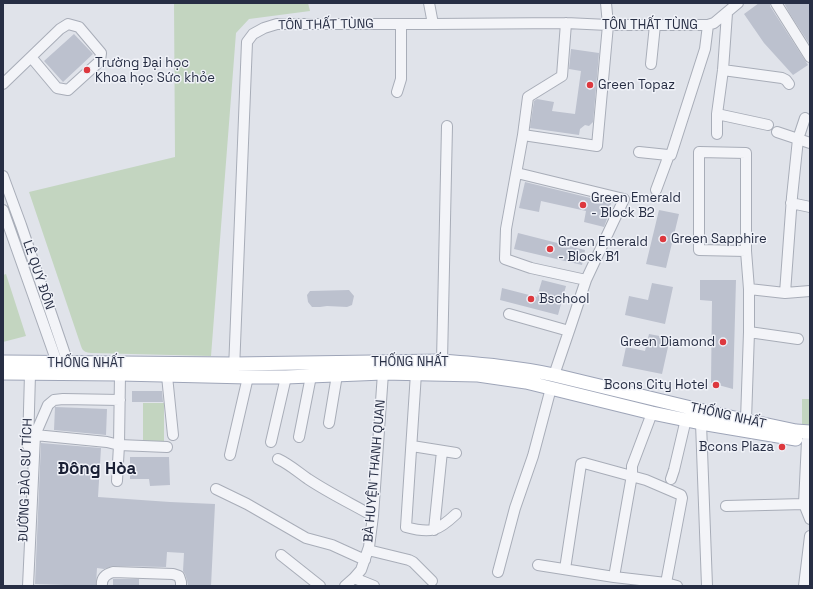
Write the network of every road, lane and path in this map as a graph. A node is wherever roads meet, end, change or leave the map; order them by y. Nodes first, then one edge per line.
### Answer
1 (429, 3) edge
2 (606, 3) edge
3 (738, 3) edge
4 (776, 3) edge
5 (727, 12) junction
6 (566, 23) junction
7 (401, 24) junction
8 (433, 24) junction
9 (608, 25) junction
10 (654, 25) junction
11 (708, 25) junction
12 (31, 57) junction
13 (810, 57) edge
14 (651, 64) dead end
15 (723, 70) junction
16 (3, 84) edge
17 (789, 84) dead end
18 (397, 92) dead end
19 (717, 114) junction
20 (805, 118) dead end
21 (768, 125) dead end
22 (447, 126) dead end
23 (777, 132) dead end
24 (717, 134) dead end
25 (523, 135) junction
26 (798, 139) junction
27 (810, 143) edge
28 (639, 152) dead end
29 (670, 155) junction
30 (521, 174) dead end
31 (3, 176) edge
32 (656, 190) dead end
33 (791, 202) junction
34 (810, 207) edge
35 (3, 210) edge
36 (21, 225) junction
37 (10, 229) junction
38 (746, 251) junction
39 (586, 280) junction
40 (749, 289) junction
41 (810, 291) edge
42 (785, 293) junction
43 (509, 314) dead end
44 (569, 331) junction
45 (749, 332) junction
46 (798, 339) dead end
47 (442, 360) junction
48 (3, 362) edge
49 (65, 368) junction
50 (234, 370) junction
51 (3, 373) edge
52 (382, 373) junction
53 (416, 373) junction
54 (30, 374) junction
55 (120, 374) junction
56 (336, 375) junction
57 (554, 375) junction
58 (167, 376) junction
59 (310, 376) junction
60 (248, 377) junction
61 (286, 377) junction
62 (550, 388) junction
63 (120, 400) junction
64 (652, 412) junction
65 (687, 413) junction
66 (746, 420) junction
67 (329, 423) dead end
68 (701, 423) junction
69 (35, 435) junction
70 (173, 435) dead end
71 (299, 437) dead end
72 (809, 438) edge
73 (271, 442) dead end
74 (119, 445) junction
75 (412, 446) junction
76 (167, 447) dead end
77 (442, 451) junction
78 (456, 453) dead end
79 (230, 455) dead end
80 (278, 459) dead end
81 (632, 475) junction
82 (671, 479) dead end
83 (117, 481) dead end
84 (216, 489) dead end
85 (804, 504) junction
86 (726, 506) dead end
87 (456, 514) dead end
88 (373, 516) junction
89 (809, 516) edge
90 (434, 530) junction
91 (810, 536) edge
92 (368, 550) junction
93 (281, 555) dead end
94 (364, 560) junction
95 (538, 565) dead end
96 (564, 569) junction
97 (498, 572) dead end
98 (614, 577) junction
99 (354, 578) junction
100 (432, 581) dead end
101 (666, 583) junction
102 (23, 586) edge
103 (28, 586) edge
104 (102, 586) edge
105 (181, 586) edge
106 (320, 586) edge
107 (345, 586) edge
108 (374, 586) edge
109 (677, 586) edge
110 (707, 586) edge
111 (804, 586) edge

1 - 8 street
2 - 9 street
3 - 5 street, TÔN THẤT TÙNG
4 - 13 street
5 - 11 street, TÔN THẤT TÙNG
5 - 15 street
6 - 8 street, TÔN THẤT TÙNG
6 - 9 street, TÔN THẤT TÙNG
6 - 25 street
7 - 8 street, TÔN THẤT TÙNG
7 - 18 street
7 - 50 street, TÔN THẤT TÙNG
9 - 10 street, TÔN THẤT TÙNG
9 - 25 street
10 - 11 street, TÔN THẤT TÙNG
10 - 14 street
11 - 29 street
12 - 12 street
12 - 16 street
15 - 17 street
15 - 19 street
19 - 21 street
19 - 24 street
20 - 26 street
22 - 47 street
23 - 26 street
25 - 39 street
26 - 27 street
26 - 33 street
28 - 29 street
29 - 32 street
30 - 39 street
31 - 36 street, LÊ QUÝ ĐÔN
33 - 34 street
33 - 42 street
35 - 37 street, LÊ QUÝ ĐÔN
36 - 37 street
36 - 49 street, LÊ QUÝ ĐÔN
37 - 49 street, LÊ QUÝ ĐÔN
38 - 38 street
38 - 40 street
39 - 44 street
40 - 42 street
40 - 45 street
41 - 42 street
43 - 44 street
44 - 57 street
45 - 46 street
45 - 66 street
47 - 50 main road, THỐNG NHẤT
47 - 57 main road, THỐNG NHẤT
48 - 49 main road, THỐNG NHẤT
49 - 50 main road, THỐNG NHẤT
49 - 54 main road, THỐNG NHẤT
49 - 55 main road, THỐNG NHẤT
50 - 58 main road, THỐNG NHẤT
50 - 60 main road, THỐNG NHẤT
51 - 54 main road, THỐNG NHẤT
52 - 53 main road, THỐNG NHẤT
52 - 56 main road, THỐNG NHẤT
52 - 88 street, BÀ HUYỆN THANH QUAN
53 - 62 main road, THỐNG NHẤT
53 - 75 street
54 - 102 street, ĐƯỜNG ĐÀO SƯ TÍCH
55 - 58 main road, THỐNG NHẤT
55 - 63 street
56 - 59 main road, THỐNG NHẤT
56 - 67 street
57 - 65 main road, THỐNG NHẤT
58 - 70 street
59 - 61 main road, THỐNG NHẤT
59 - 71 street
60 - 61 main road, THỐNG NHẤT
60 - 79 street
61 - 73 street
62 - 64 main road, THỐNG NHẤT
62 - 97 street
63 - 69 street
63 - 74 street
64 - 65 main road, THỐNG NHẤT
64 - 81 street
65 - 66 main road, THỐNG NHẤT
65 - 68 main road, THỐNG NHẤT
65 - 82 street
66 - 72 main road, THỐNG NHẤT
68 - 72 main road, THỐNG NHẤT
68 - 110 street
69 - 74 street
69 - 103 street
72 - 85 street
74 - 76 street
74 - 83 street
75 - 77 street
75 - 90 street
77 - 78 street
77 - 90 street
80 - 88 street
81 - 96 street
81 - 98 street
81 - 101 street
84 - 94 street
85 - 86 street
85 - 89 street
87 - 90 street
88 - 92 street, BÀ HUYỆN THANH QUAN
91 - 111 street
92 - 94 street, BÀ HUYỆN THANH QUAN
92 - 100 street
93 - 106 street
94 - 99 street, BÀ HUYỆN THANH QUAN
95 - 96 street
96 - 98 street
98 - 101 street
99 - 107 street, BÀ HUYỆN THANH QUAN
99 - 108 street
101 - 109 street
104 - 105 street

